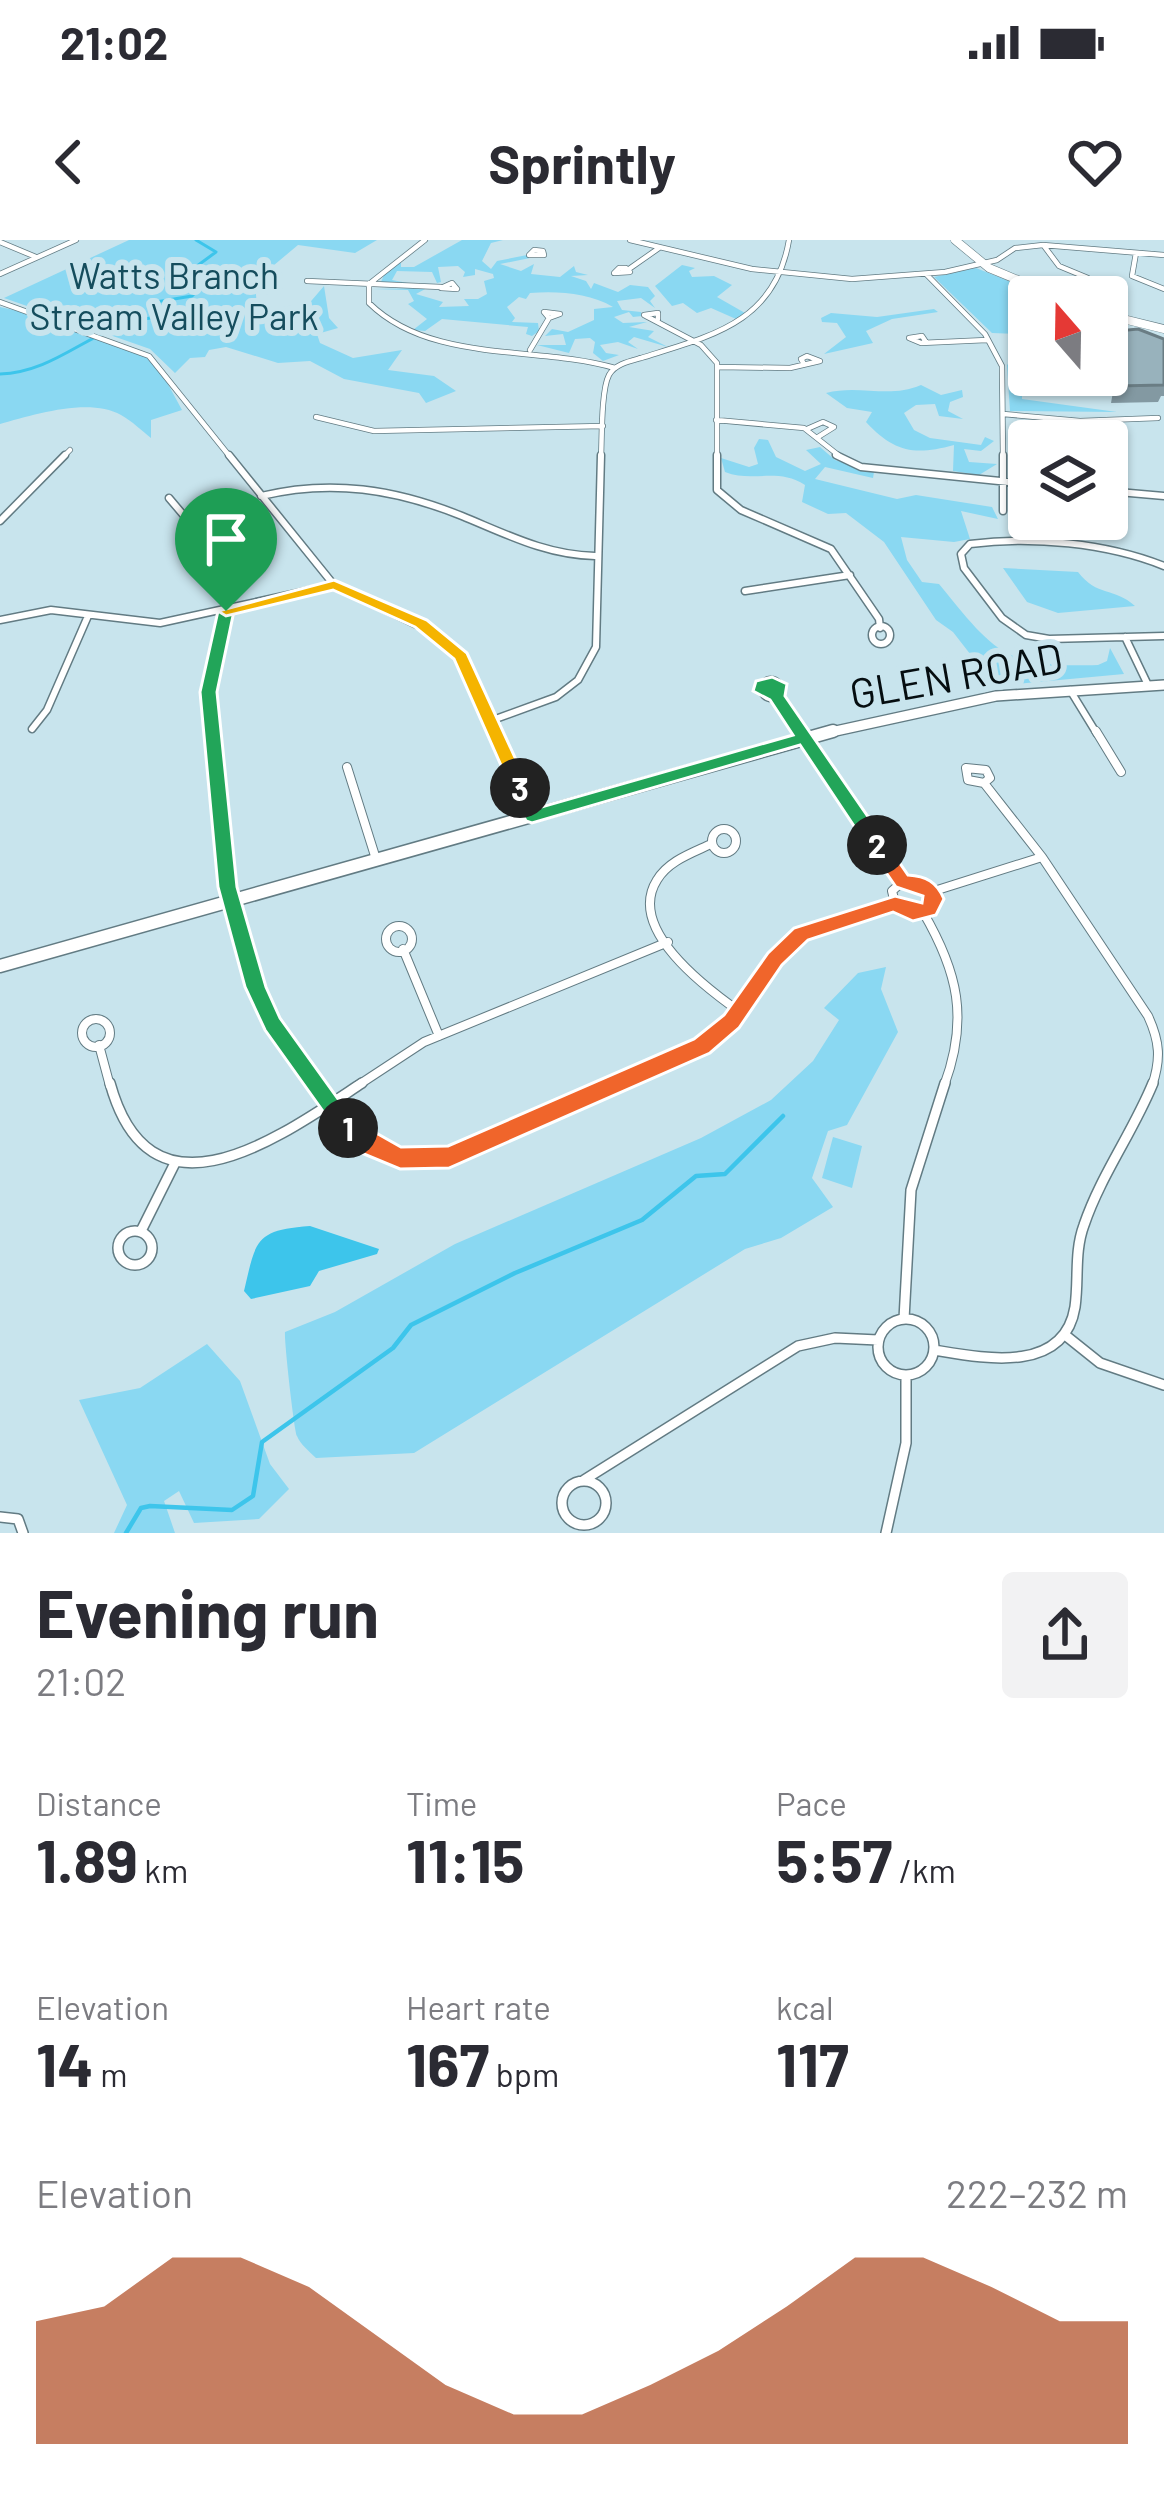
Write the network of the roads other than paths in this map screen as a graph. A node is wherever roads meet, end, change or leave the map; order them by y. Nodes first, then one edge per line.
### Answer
1 (76, 240) edge
2 (425, 240) edge
3 (533, 240) edge
4 (630, 240) edge
5 (789, 240) edge
6 (956, 240) edge
7 (0, 242) edge
8 (1043, 244) junction
9 (660, 247) junction
10 (534, 250) dead end
11 (1136, 253) junction
12 (1164, 255) edge
13 (37, 258) junction
14 (982, 264) junction
15 (628, 269) dead end
16 (0, 274) edge
17 (786, 274) junction
18 (927, 275) junction
19 (1010, 276) edge
20 (1083, 276) edge
21 (307, 281) dead end
22 (370, 284) junction
23 (441, 287) dead end
24 (1164, 289) edge
25 (0, 302) edge
26 (549, 318) dead end
27 (658, 319) dead end
28 (1128, 320) edge
29 (1164, 328) edge
30 (988, 339) junction
31 (693, 340) junction
32 (926, 342) dead end
33 (530, 350) junction
34 (804, 364) dead end
35 (718, 367) junction
36 (615, 368) junction
37 (1004, 414) junction
38 (316, 417) dead end
39 (1158, 418) dead end
40 (716, 420) junction
41 (603, 426) junction
42 (807, 429) junction
43 (818, 436) junction
44 (70, 450) dead end
45 (1002, 481) junction
46 (1008, 482) edge
47 (1128, 492) edge
48 (261, 496) junction
49 (1164, 496) edge
50 (170, 498) dead end
51 (1003, 512) dead end
52 (0, 521) edge
53 (596, 556) junction
54 (1164, 566) edge
55 (850, 575) junction
56 (334, 585) junction
57 (745, 591) dead end
58 (226, 611) junction
59 (88, 616) junction
60 (0, 620) edge
61 (880, 628) dead end
62 (1164, 636) edge
63 (1124, 637) junction
64 (1148, 685) junction
65 (1164, 685) edge
66 (1069, 688) junction
67 (776, 696) dead end
68 (490, 721) junction
69 (32, 729) dead end
70 (804, 738) junction
71 (347, 767) dead end
72 (1121, 772) dead end
73 (984, 783) dead end
74 (532, 816) junction
75 (711, 844) dead end
76 (1042, 857) junction
77 (376, 860) junction
78 (902, 882) junction
79 (931, 892) junction
80 (232, 900) junction
81 (895, 903) junction
82 (923, 912) junction
83 (668, 942) junction
84 (403, 950) dead end
85 (0, 966) edge
86 (740, 1012) junction
87 (439, 1036) junction
88 (99, 1045) dead end
89 (328, 1103) junction
90 (175, 1163) junction
91 (141, 1231) dead end
92 (904, 1318) junction
93 (1065, 1334) junction
94 (878, 1340) junction
95 (934, 1350) junction
96 (906, 1375) junction
97 (1164, 1385) edge
98 (584, 1480) junction
99 (0, 1517) edge
100 (22, 1533) edge
101 (886, 1533) edge

1 - 13 street
2 - 22 street
3 - 10 street
4 - 9 street
5 - 17 street
6 - 14 main road
7 - 13 street
8 - 11 street
8 - 14 street
8 - 20 street
9 - 15 street
9 - 17 street
11 - 12 street
11 - 24 street
13 - 16 street
14 - 18 street
14 - 19 main road
17 - 18 street
17 - 31 street
18 - 30 street
21 - 22 street
22 - 23 street
22 - 33 street
25 - 48 street
26 - 33 street
27 - 31 street
28 - 29 main road
30 - 32 street
30 - 37 street
31 - 35 street
31 - 36 street
33 - 36 street
34 - 35 street
35 - 40 street
36 - 41 street
37 - 39 street
37 - 45 street
38 - 41 street
40 - 42 street
40 - 55 street
41 - 53 street
42 - 43 street
42 - 43 street
43 - 45 street
44 - 52 street
45 - 46 street
45 - 51 street
47 - 49 street
48 - 53 street
48 - 56 street
50 - 58 street
53 - 68 street
54 - 63 street
55 - 57 street
55 - 61 street
56 - 58 street
56 - 68 street
58 - 59 street
58 - 80 street
59 - 60 street
59 - 69 street
62 - 63 street
63 - 64 street
64 - 65 main road, GLEN ROAD
64 - 66 main road, GLEN ROAD
66 - 70 main road, GLEN ROAD
66 - 72 street
67 - 70 street
68 - 74 street
70 - 74 main road, GLEN ROAD
70 - 78 street
71 - 77 street
73 - 76 street
74 - 77 main road, GLEN ROAD
75 - 83 street
76 - 79 street
76 - 93 street
77 - 80 main road, GLEN ROAD
78 - 79 street
78 - 81 street
79 - 82 street
80 - 85 main road, GLEN ROAD
80 - 89 street
81 - 82 street
81 - 86 street
82 - 92 street
83 - 86 street
83 - 87 street
84 - 87 street
86 - 89 street
87 - 89 street
88 - 90 street
89 - 90 street
90 - 91 street
92 - 94 street
92 - 95 street
93 - 95 street
93 - 97 street
94 - 96 street
94 - 98 street
95 - 96 street
96 - 101 street
98 - 98 street
99 - 100 street

